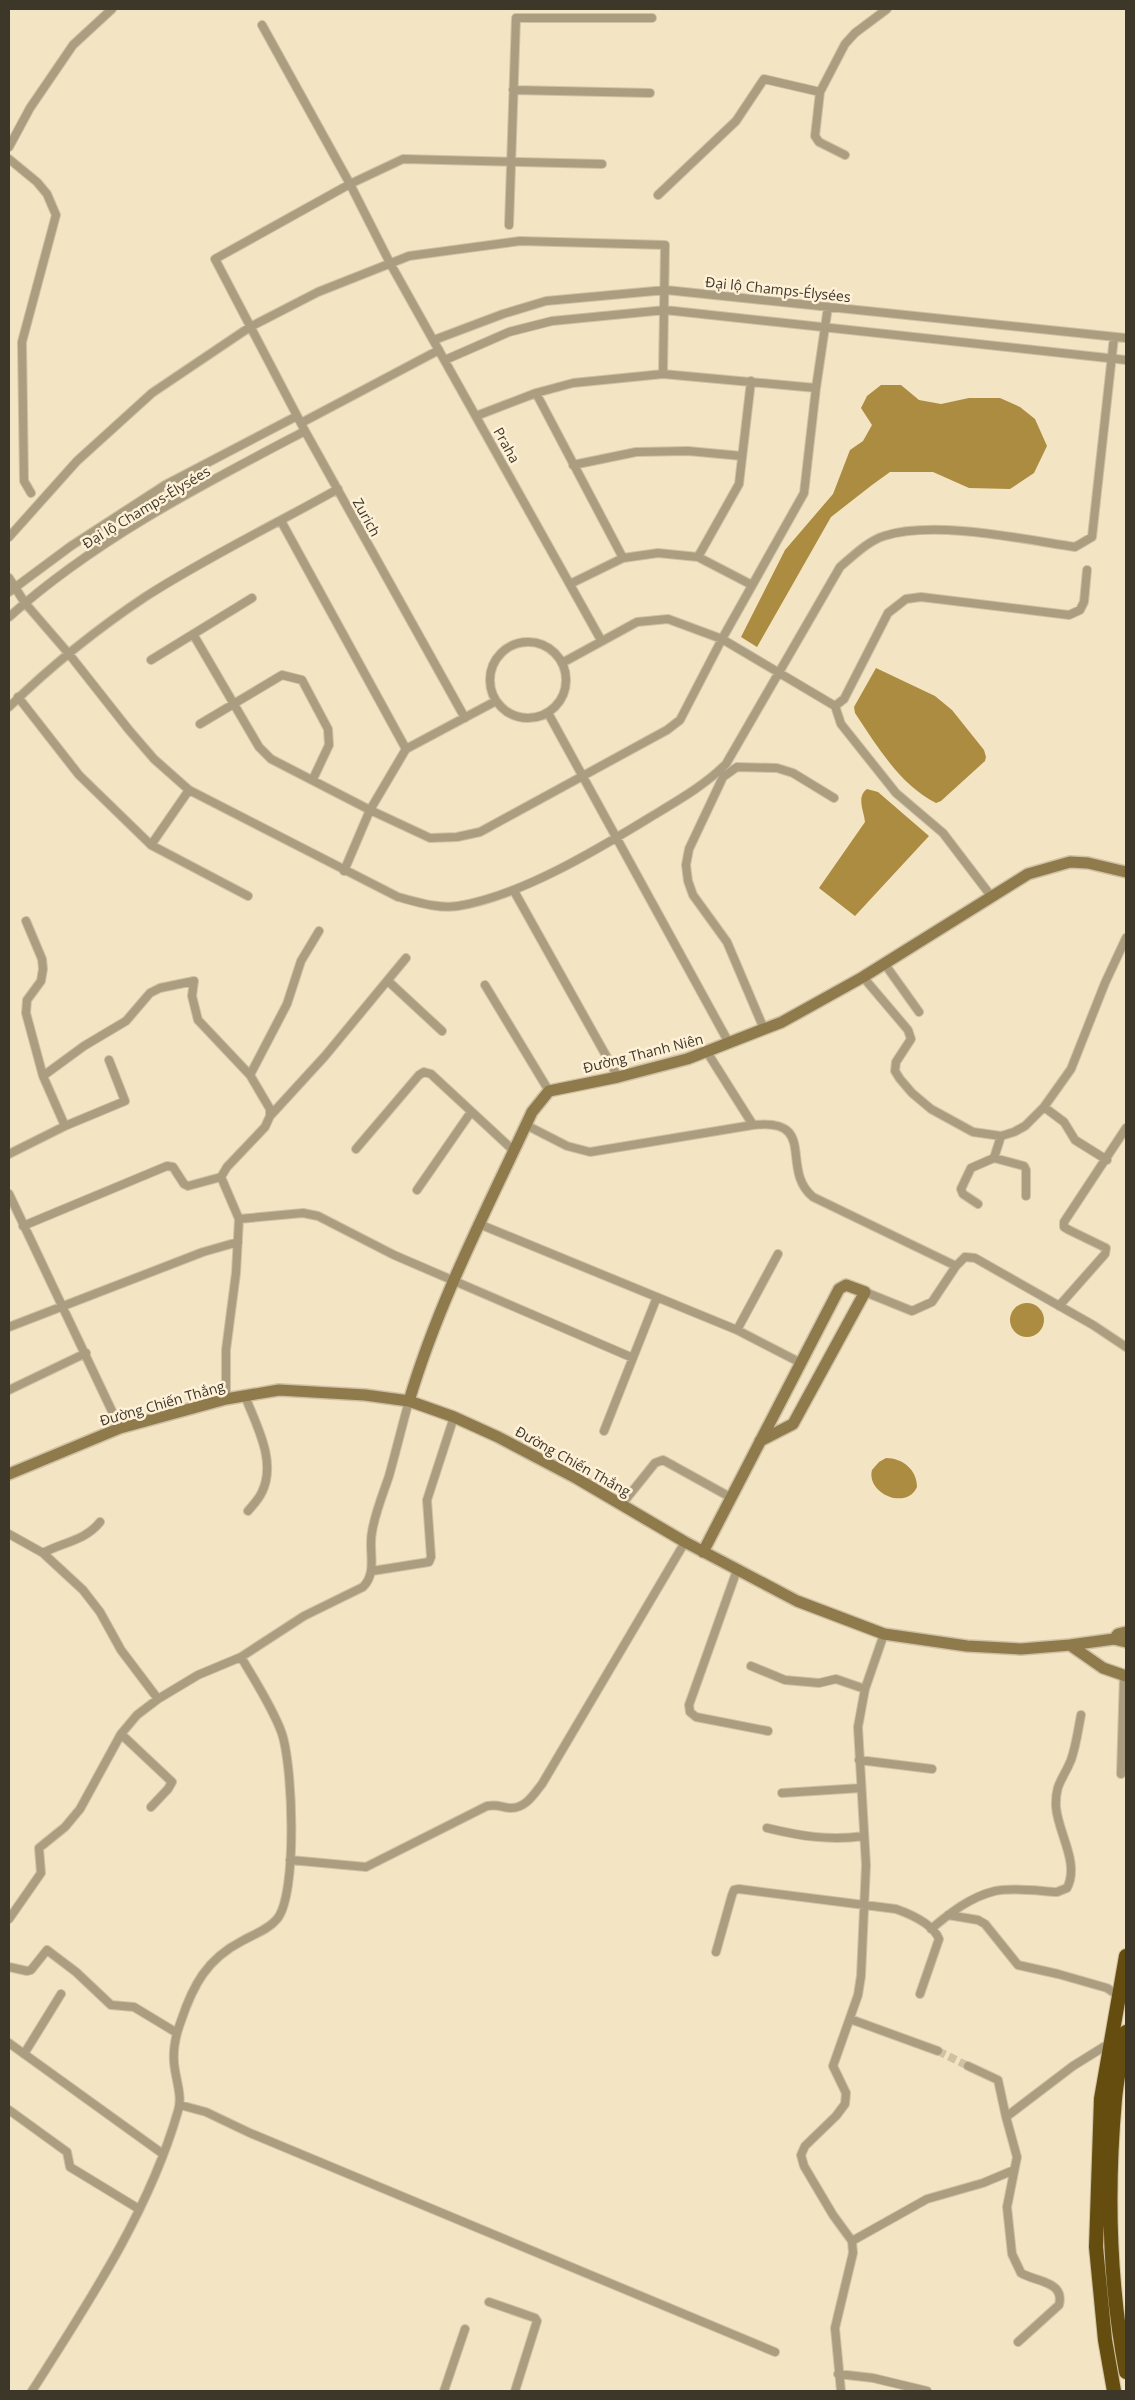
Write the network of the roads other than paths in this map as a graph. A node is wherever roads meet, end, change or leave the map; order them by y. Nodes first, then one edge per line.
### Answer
1 (112, 9) edge
2 (887, 9) edge
3 (652, 18) dead end
4 (262, 25) dead end
5 (513, 90) junction
6 (820, 92) junction
7 (650, 93) dead end
8 (9, 147) edge
9 (845, 155) dead end
10 (9, 159) edge
11 (510, 162) junction
12 (602, 164) dead end
13 (350, 184) junction
14 (658, 195) dead end
15 (509, 225) dead end
16 (390, 263) junction
17 (666, 290) junction
18 (828, 307) junction
19 (666, 310) junction
20 (250, 326) junction
21 (824, 327) junction
22 (1114, 337) junction
23 (1126, 338) edge
24 (434, 340) junction
25 (439, 350) junction
26 (1112, 358) junction
27 (445, 360) junction
28 (1126, 360) edge
29 (663, 374) junction
30 (751, 381) junction
31 (816, 388) junction
32 (536, 393) junction
33 (476, 416) junction
34 (299, 420) junction
35 (305, 431) junction
36 (742, 456) junction
37 (574, 465) junction
38 (338, 489) junction
39 (31, 493) dead end
40 (281, 521) junction
41 (9, 537) edge
42 (698, 557) junction
43 (623, 558) junction
44 (1087, 570) dead end
45 (9, 578) edge
46 (570, 584) junction
47 (752, 585) junction
48 (11, 590) edge
49 (252, 598) dead end
50 (25, 603) junction
51 (9, 617) edge
52 (193, 634) junction
53 (722, 639) junction
54 (601, 640) junction
55 (69, 654) junction
56 (151, 660) dead end
57 (562, 663) junction
58 (780, 672) junction
59 (18, 698) junction
60 (496, 701) junction
61 (234, 703) junction
62 (836, 706) junction
63 (9, 707) edge
64 (548, 713) junction
65 (465, 718) junction
66 (200, 724) dead end
67 (406, 749) junction
68 (582, 775) junction
69 (314, 779) junction
70 (188, 790) junction
71 (834, 798) dead end
72 (370, 810) junction
73 (616, 838) junction
74 (151, 845) junction
75 (344, 871) junction
76 (1126, 872) edge
77 (514, 891) junction
78 (248, 896) dead end
79 (991, 896) junction
80 (26, 921) dead end
81 (319, 930) dead end
82 (1126, 938) edge
83 (406, 958) dead end
84 (884, 963) junction
85 (864, 977) junction
86 (388, 980) junction
87 (485, 985) dead end
88 (919, 1012) dead end
89 (764, 1029) junction
90 (442, 1031) dead end
91 (729, 1043) junction
92 (707, 1052) junction
93 (109, 1060) dead end
94 (250, 1075) junction
95 (43, 1076) junction
96 (618, 1077) junction
97 (549, 1091) junction
98 (1044, 1107) junction
99 (471, 1112) junction
100 (270, 1116) junction
101 (526, 1124) junction
102 (753, 1125) junction
103 (65, 1126) junction
104 (1126, 1128) edge
105 (1001, 1136) junction
106 (356, 1149) dead end
107 (513, 1150) junction
108 (9, 1154) edge
109 (994, 1158) junction
110 (1107, 1160) junction
111 (221, 1177) junction
112 (417, 1190) dead end
113 (9, 1194) edge
114 (1026, 1196) dead end
115 (978, 1204) dead end
116 (239, 1219) junction
117 (479, 1224) junction
118 (23, 1226) junction
119 (238, 1242) junction
120 (778, 1254) dead end
121 (956, 1266) junction
122 (453, 1281) junction
123 (865, 1292) junction
124 (657, 1297) junction
125 (63, 1306) junction
126 (1059, 1306) junction
127 (9, 1327) edge
128 (737, 1330) junction
129 (1126, 1347) edge
130 (86, 1353) junction
131 (634, 1358) junction
132 (801, 1363) junction
133 (9, 1390) edge
134 (245, 1396) junction
135 (226, 1399) junction
136 (409, 1401) junction
137 (454, 1417) junction
138 (120, 1428) junction
139 (604, 1431) dead end
140 (760, 1441) junction
141 (9, 1474) edge
142 (730, 1497) junction
143 (622, 1504) junction
144 (248, 1511) dead end
145 (100, 1522) dead end
146 (9, 1534) edge
147 (685, 1542) junction
148 (702, 1552) junction
149 (43, 1553) junction
150 (737, 1570) junction
151 (372, 1571) junction
152 (1126, 1632) edge
153 (884, 1634) junction
154 (1114, 1639) junction
155 (1126, 1642) edge
156 (1070, 1645) junction
157 (241, 1658) junction
158 (751, 1666) dead end
159 (1125, 1675) edge
160 (865, 1689) junction
161 (158, 1699) junction
162 (1081, 1716) dead end
163 (768, 1731) dead end
164 (121, 1734) junction
165 (859, 1760) junction
166 (932, 1769) dead end
167 (1121, 1774) dead end
168 (860, 1788) junction
169 (782, 1793) dead end
170 (151, 1807) dead end
171 (767, 1828) dead end
172 (864, 1836) junction
173 (290, 1860) junction
174 (866, 1906) junction
175 (948, 1915) junction
176 (9, 1920) edge
177 (931, 1929) junction
178 (716, 1952) dead end
179 (1126, 1956) edge
180 (9, 1967) edge
181 (62, 1994) dead end
182 (920, 1994) dead end
183 (1119, 1996) junction
184 (850, 2019) junction
185 (1126, 2032) edge
186 (177, 2033) junction
187 (1111, 2042) junction
188 (9, 2043) edge
189 (938, 2051) tunnel mouth
190 (24, 2054) junction
191 (968, 2066) tunnel mouth
192 (180, 2105) junction
193 (9, 2110) edge
194 (1006, 2118) junction
195 (163, 2154) junction
196 (1014, 2170) junction
197 (139, 2209) junction
198 (852, 2241) junction
199 (489, 2302) dead end
200 (465, 2329) dead end
201 (1018, 2342) dead end
202 (775, 2352) dead end
203 (1126, 2372) edge
204 (838, 2374) junction
205 (32, 2391) edge
206 (444, 2391) edge
207 (515, 2391) edge
208 (840, 2391) edge
209 (928, 2391) edge
210 (1114, 2391) edge

1 - 8 street
2 - 6 street
3 - 5 street
4 - 13 street, Praha
5 - 7 street
5 - 11 street
6 - 9 street
6 - 14 street
10 - 39 street
11 - 12 street
11 - 13 street
11 - 15 street
13 - 16 street, Praha
13 - 20 street, Zurich
16 - 17 street
16 - 20 street
16 - 24 street, Praha
17 - 18 street, Đại lộ Champs-Élysées
17 - 19 street
17 - 24 street, Đại lộ Champs-Élysées
18 - 21 street
18 - 22 street, Đại lộ Champs-Élysées
19 - 21 street
19 - 27 street
19 - 29 street
20 - 34 street, Zurich
20 - 41 street
21 - 26 street
21 - 31 street
22 - 23 street, Đại lộ Champs-Élysées
22 - 26 street
24 - 25 street, Praha
25 - 27 street, Praha
25 - 34 street, Đại lộ Champs-Élysées
26 - 28 street
26 - 58 street
27 - 33 street, Praha
29 - 30 street
29 - 32 street
30 - 31 street
30 - 36 street
31 - 47 street
32 - 33 street
32 - 37 street
33 - 46 street, Praha
34 - 35 street, Zurich
34 - 48 street, Đại lộ Champs-Élysées
35 - 38 street, Zurich
35 - 50 street, Đại lộ Champs-Élysées
36 - 37 street
36 - 42 street
37 - 43 street
38 - 40 street
38 - 65 street, Zurich
40 - 55 street
40 - 67 street
42 - 43 street
42 - 47 street
43 - 46 street
44 - 62 street
45 - 48 street
46 - 54 street, Praha
47 - 53 street
48 - 50 street
49 - 52 street
50 - 51 street, Đại lộ Champs-Élysées
50 - 55 street
52 - 56 street
52 - 61 street
53 - 54 street
53 - 58 street
53 - 68 street
54 - 57 street
55 - 59 street
55 - 70 street
57 - 60 street
57 - 64 street
58 - 62 street
58 - 73 street
59 - 63 street
59 - 74 street
60 - 64 street
60 - 65 street
61 - 66 street
61 - 69 street
61 - 69 street
62 - 79 street
64 - 68 street
65 - 67 street
67 - 72 street
68 - 72 street
68 - 73 street
69 - 72 street
70 - 74 street
70 - 75 street
71 - 89 street
72 - 75 street
73 - 77 street
73 - 91 street
74 - 78 street
75 - 77 street
76 - 79 street, Đường Thanh Niên
77 - 96 street
79 - 84 street, Đường Thanh Niên
80 - 95 street
81 - 94 street
82 - 98 street
83 - 86 street
84 - 85 street, Đường Thanh Niên
84 - 88 street
85 - 89 street, Đường Thanh Niên
85 - 105 street
86 - 90 street
86 - 100 street
87 - 97 street
89 - 91 street, Đường Thanh Niên
91 - 92 street, Đường Thanh Niên
92 - 96 street, Đường Thanh Niên
92 - 102 street
93 - 103 street
94 - 95 street
94 - 100 street
95 - 103 street
96 - 97 street, Đường Thanh Niên
97 - 101 street
98 - 105 street
98 - 110 street
99 - 106 street
99 - 107 street
99 - 112 street
100 - 111 street
101 - 102 street
101 - 107 street
102 - 121 street
103 - 108 street
104 - 110 street
105 - 109 street
107 - 117 street
109 - 114 street
109 - 115 street
110 - 126 street
111 - 116 street
111 - 118 street
113 - 118 street
116 - 119 street
116 - 122 street
117 - 122 street
117 - 124 street
118 - 125 street
119 - 125 street
119 - 135 street
120 - 128 street
121 - 123 street
121 - 126 street
122 - 131 street
122 - 136 street
123 - 132 street
123 - 140 street
124 - 128 street
124 - 131 street
125 - 127 street
125 - 130 street
126 - 129 street
128 - 132 street
130 - 133 street
130 - 138 street
131 - 139 street
132 - 140 street
134 - 135 street, Đường Chiến Thắng
134 - 136 street, Đường Chiến Thắng
134 - 144 street
135 - 138 street, Đường Chiến Thắng
136 - 137 street, Đường Chiến Thắng
136 - 151 street
137 - 143 street, Đường Chiến Thắng
137 - 151 street
138 - 141 street, Đường Chiến Thắng
140 - 142 street
142 - 143 street
142 - 148 street
143 - 147 street, Đường Chiến Thắng
145 - 149 street
146 - 149 street
147 - 148 street, Đường Chiến Thắng
147 - 173 street
148 - 150 street, Đường Chiến Thắng
149 - 161 street
150 - 153 street, Đường Chiến Thắng
150 - 163 street
151 - 157 street
152 - 154 street, Đường Chiến Thắng
153 - 156 street, Đường Chiến Thắng
153 - 160 street
154 - 155 street, Đường Chiến Thắng
154 - 156 street, Đường Chiến Thắng
156 - 159 street
157 - 161 street
157 - 173 street
158 - 160 street
159 - 167 street
160 - 165 street
161 - 164 street
162 - 175 street
164 - 170 street
164 - 176 street
165 - 166 street
165 - 168 street
168 - 169 street
168 - 172 street
171 - 172 street
172 - 174 street
173 - 186 street
174 - 177 street
174 - 178 street
174 - 184 street
175 - 177 street
175 - 183 street
177 - 182 street
179 - 183 highway
180 - 186 street
181 - 190 street
183 - 187 highway
184 - 189 street
184 - 198 street
185 - 203 highway
186 - 192 street
187 - 194 street
187 - 210 highway
188 - 190 street
190 - 195 street
191 - 194 street
192 - 195 street
192 - 202 street
193 - 197 street
194 - 196 street
195 - 197 street
196 - 198 street
196 - 201 street
197 - 205 street
198 - 204 street
199 - 207 street
200 - 206 street
204 - 208 street
204 - 209 street

